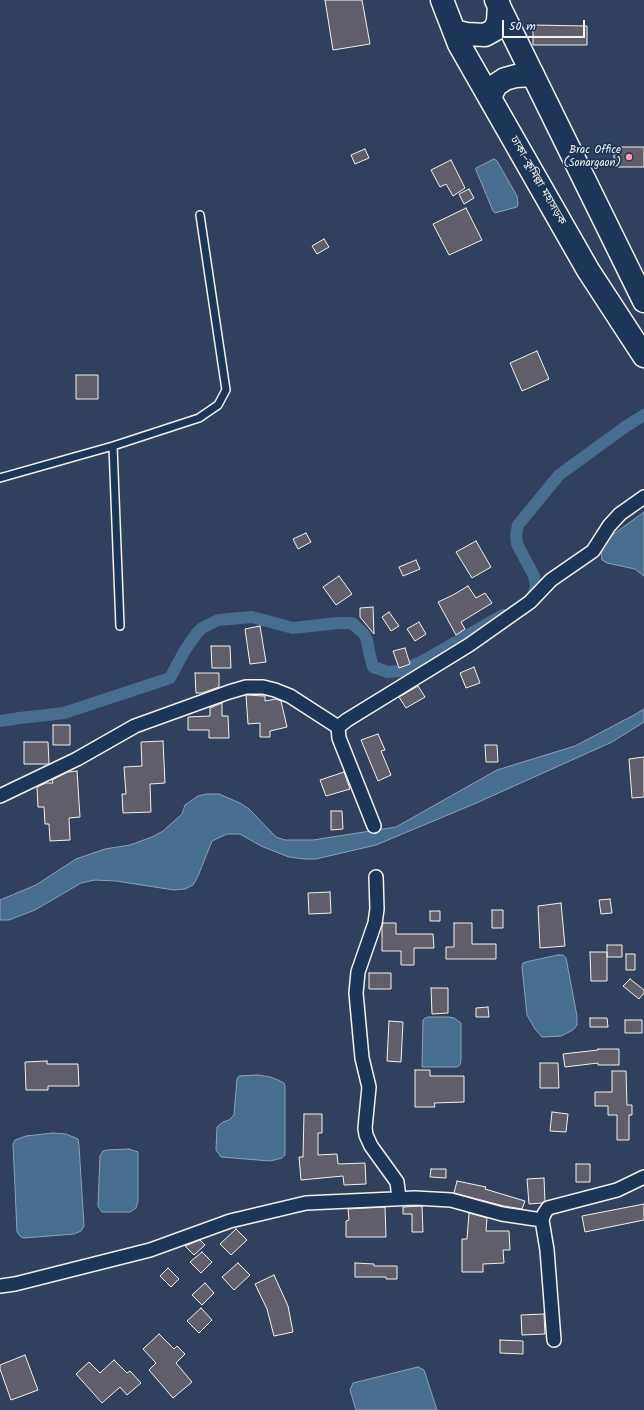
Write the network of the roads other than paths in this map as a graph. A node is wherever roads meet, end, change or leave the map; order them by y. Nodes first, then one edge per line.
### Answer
1 (442, 0) edge
2 (498, 3) edge
3 (454, 31) junction
4 (533, 75) junction
5 (490, 97) junction
6 (200, 215) dead end
7 (644, 300) edge
8 (644, 356) edge
9 (113, 446) junction
10 (0, 478) edge
11 (644, 497) edge
12 (120, 626) dead end
13 (338, 727) junction
14 (0, 796) edge
15 (374, 826) dead end
16 (376, 877) dead end
17 (644, 1177) edge
18 (399, 1198) junction
19 (542, 1220) junction
20 (0, 1286) edge
21 (554, 1340) dead end

1 - 3 highway, ঢাকা–কুমিল্লা মহাসড়ক
2 - 3 highway
2 - 4 highway
3 - 5 highway, ঢাকা–কুমিল্লা মহাসড়ক
4 - 5 highway
4 - 7 highway
5 - 8 highway, ঢাকা–কুমিল্লা মহাসড়ক
6 - 9 lane
9 - 10 lane
9 - 12 lane
11 - 13 street
13 - 14 street
13 - 15 street
16 - 18 street
17 - 19 street
18 - 19 street
18 - 20 street
19 - 21 street

